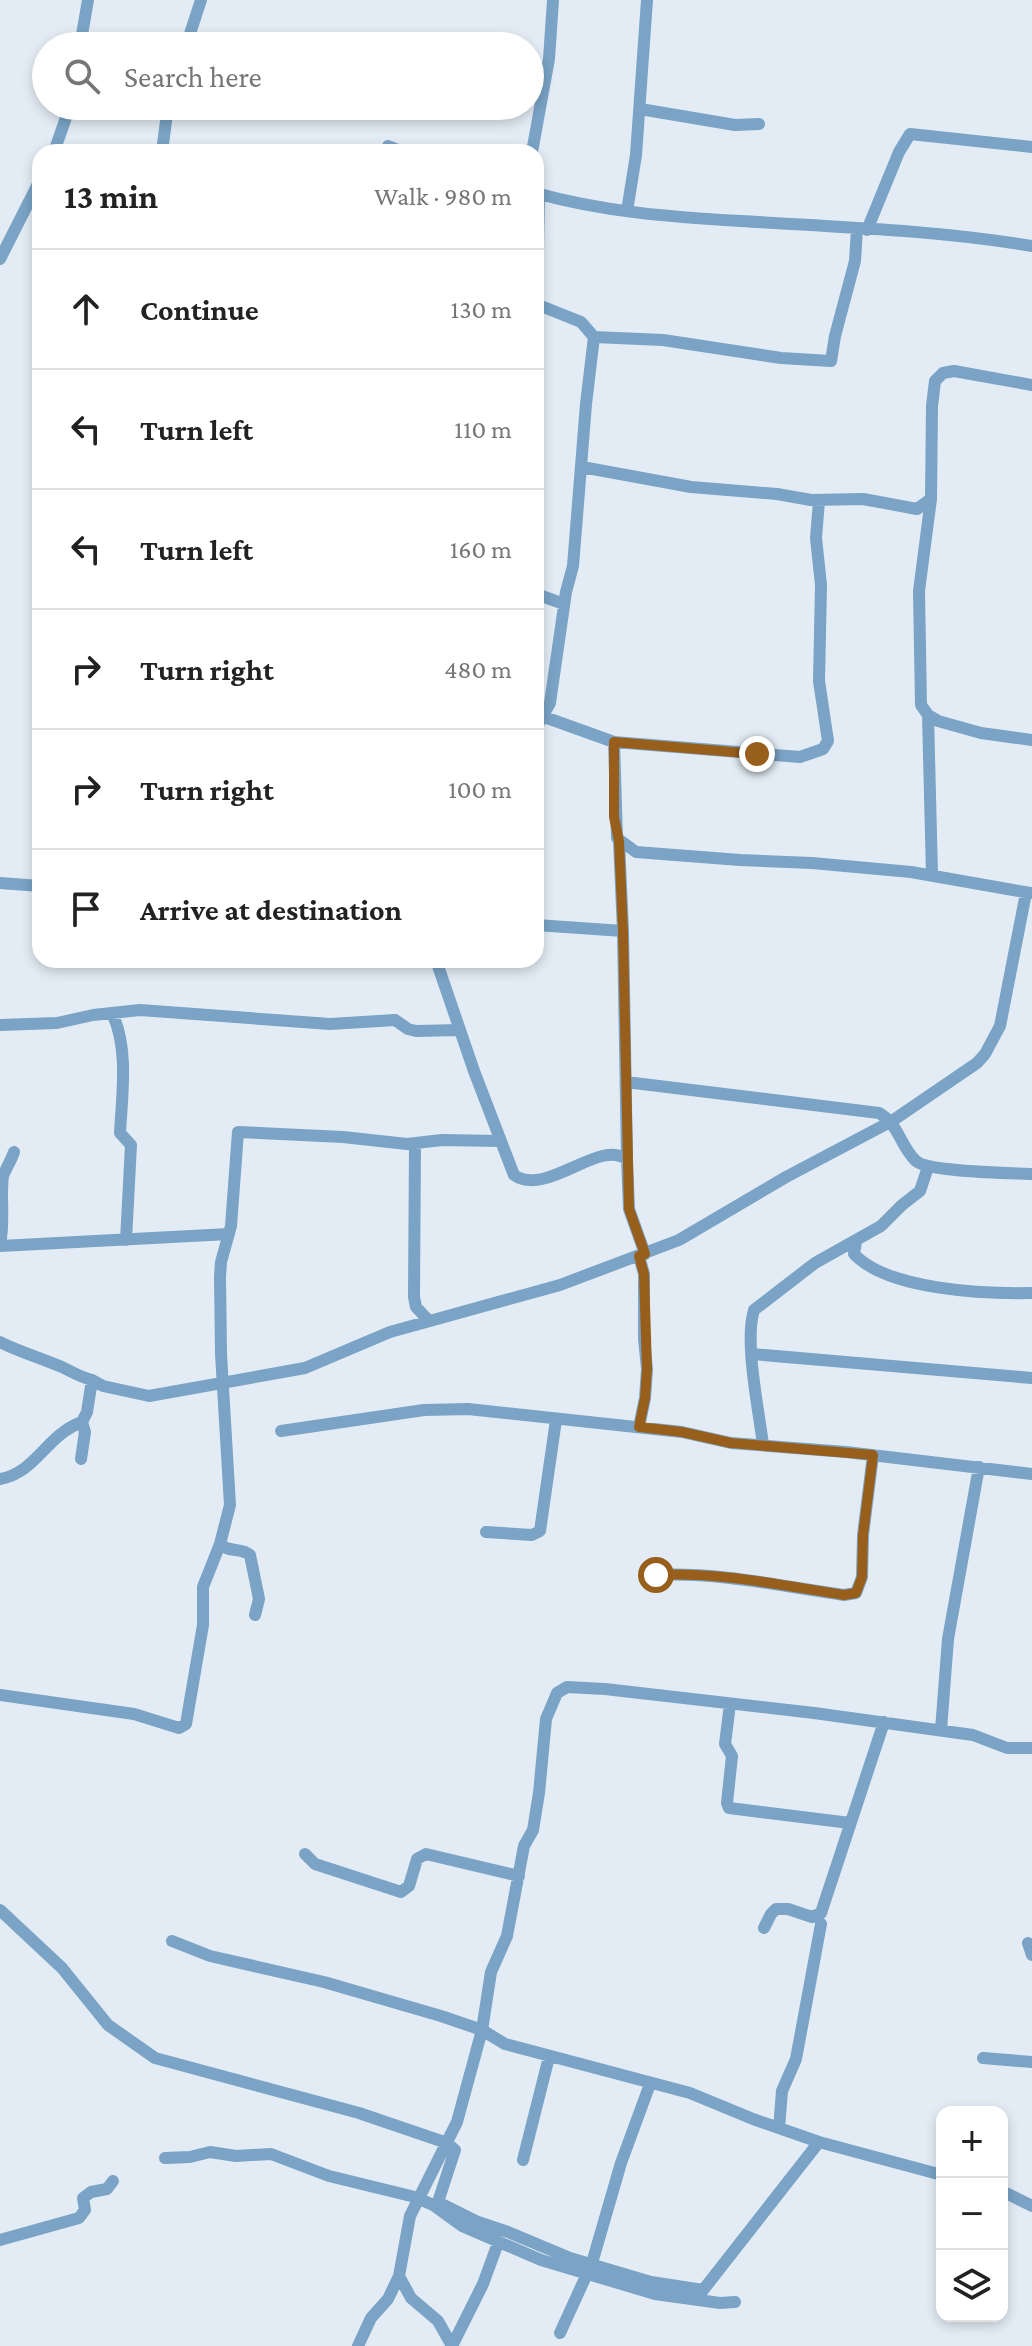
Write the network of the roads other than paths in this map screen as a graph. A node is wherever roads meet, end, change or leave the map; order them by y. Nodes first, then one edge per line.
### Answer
1 (88, 0) edge
2 (201, 0) edge
3 (553, 0) edge
4 (647, 0) edge
5 (82, 32) edge
6 (191, 32) edge
7 (544, 86) edge
8 (640, 109) junction
9 (65, 120) edge
10 (166, 120) edge
11 (538, 120) edge
12 (759, 124) dead end
13 (57, 144) edge
14 (163, 144) edge
15 (533, 144) edge
16 (1032, 147) edge
17 (32, 196) edge
18 (544, 196) edge
19 (627, 211) junction
20 (862, 229) junction
21 (1032, 246) edge
22 (0, 259) edge
23 (544, 308) edge
24 (594, 337) junction
25 (1032, 385) edge
26 (582, 467) junction
27 (931, 499) junction
28 (819, 501) junction
29 (917, 509) junction
30 (926, 533) junction
31 (544, 597) edge
32 (564, 604) junction
33 (544, 710) edge
34 (928, 715) junction
35 (544, 716) edge
36 (1032, 740) edge
37 (614, 742) junction
38 (619, 841) junction
39 (932, 875) junction
40 (0, 883) edge
41 (32, 885) edge
42 (1029, 893) edge
43 (544, 926) edge
44 (623, 931) junction
45 (439, 968) edge
46 (112, 1013) junction
47 (0, 1025) edge
48 (460, 1030) junction
49 (626, 1082) junction
50 (892, 1121) junction
51 (877, 1129) junction
52 (900, 1135) junction
53 (500, 1141) junction
54 (415, 1144) junction
55 (14, 1152) dead end
56 (627, 1160) junction
57 (928, 1167) junction
58 (1032, 1174) edge
59 (229, 1234) junction
60 (126, 1240) junction
61 (856, 1241) junction
62 (0, 1245) edge
63 (642, 1255) junction
64 (1032, 1293) edge
65 (428, 1320) junction
66 (0, 1342) edge
67 (752, 1354) junction
68 (1032, 1378) edge
69 (92, 1380) junction
70 (224, 1382) junction
71 (556, 1420) junction
72 (82, 1422) junction
73 (639, 1427) junction
74 (281, 1431) dead end
75 (763, 1445) junction
76 (873, 1455) junction
77 (81, 1459) dead end
78 (979, 1467) junction
79 (1032, 1474) edge
80 (0, 1479) edge
81 (486, 1532) dead end
82 (220, 1544) junction
83 (656, 1575) dead end
84 (255, 1615) dead end
85 (0, 1695) edge
86 (730, 1704) junction
87 (884, 1722) junction
88 (941, 1730) junction
89 (1032, 1748) edge
90 (850, 1823) junction
91 (305, 1854) dead end
92 (519, 1876) junction
93 (0, 1910) edge
94 (821, 1924) dead end
95 (764, 1928) dead end
96 (172, 1941) dead end
97 (482, 2030) junction
98 (549, 2057) junction
99 (983, 2058) dead end
100 (1032, 2062) edge
101 (650, 2084) junction
102 (779, 2128) junction
103 (819, 2142) junction
104 (447, 2143) junction
105 (165, 2158) dead end
106 (523, 2160) dead end
107 (936, 2173) edge
108 (113, 2181) dead end
109 (1008, 2194) edge
110 (418, 2198) junction
111 (1032, 2206) edge
112 (0, 2240) edge
113 (498, 2243) junction
114 (590, 2268) junction
115 (399, 2276) junction
116 (699, 2295) junction
117 (735, 2302) dead end
118 (560, 2333) dead end
119 (358, 2346) edge
120 (452, 2346) edge

1 - 5 street
2 - 6 street
3 - 7 street
4 - 8 street
8 - 12 street
8 - 19 street
9 - 13 street
10 - 14 street
11 - 15 street
16 - 20 street
17 - 22 street
18 - 19 street
19 - 20 street
20 - 21 street
20 - 24 street
23 - 24 street
24 - 26 street
25 - 27 street
26 - 28 street
26 - 32 street
27 - 29 street
27 - 30 street
28 - 29 street
28 - 37 street
29 - 30 street
30 - 34 street
31 - 32 street
32 - 33 street
34 - 36 street
34 - 39 street
35 - 37 street
37 - 38 street
38 - 39 street
38 - 44 street
39 - 42 street
40 - 41 street
42 - 50 street
43 - 44 street
44 - 49 street
45 - 48 street
46 - 47 street
46 - 48 street
46 - 60 street
48 - 53 street
49 - 50 street
49 - 56 street
50 - 51 street
50 - 52 street
51 - 52 street
51 - 63 street
52 - 57 street
53 - 54 street
53 - 56 street
54 - 59 street
54 - 65 street
55 - 62 street
56 - 63 street
57 - 58 street
57 - 61 street
59 - 60 street
59 - 70 street
60 - 62 street
61 - 64 street
61 - 67 street
63 - 65 street
63 - 73 street
65 - 70 street
66 - 69 street
67 - 68 street
67 - 75 street
69 - 70 street
69 - 72 street
70 - 82 street
71 - 73 street
71 - 74 street
71 - 81 street
72 - 77 street
72 - 80 street
73 - 75 street
75 - 76 street
76 - 78 street
76 - 83 street
78 - 79 street
78 - 88 street
82 - 84 street
82 - 85 street
86 - 87 street
86 - 90 street
86 - 92 street
87 - 88 street
87 - 90 street
88 - 89 street
90 - 95 street
91 - 92 street
92 - 97 street
93 - 104 street
94 - 102 street
96 - 97 street
97 - 98 street
97 - 104 street
98 - 101 street
98 - 106 street
99 - 100 street
101 - 102 street
101 - 114 street
102 - 103 street
103 - 107 street
103 - 116 street
104 - 110 street
104 - 114 street
105 - 110 street
108 - 112 street
109 - 111 street
110 - 113 street
110 - 115 street
113 - 114 street
113 - 120 street
114 - 116 street
114 - 118 street
115 - 119 street
115 - 120 street
116 - 117 street

